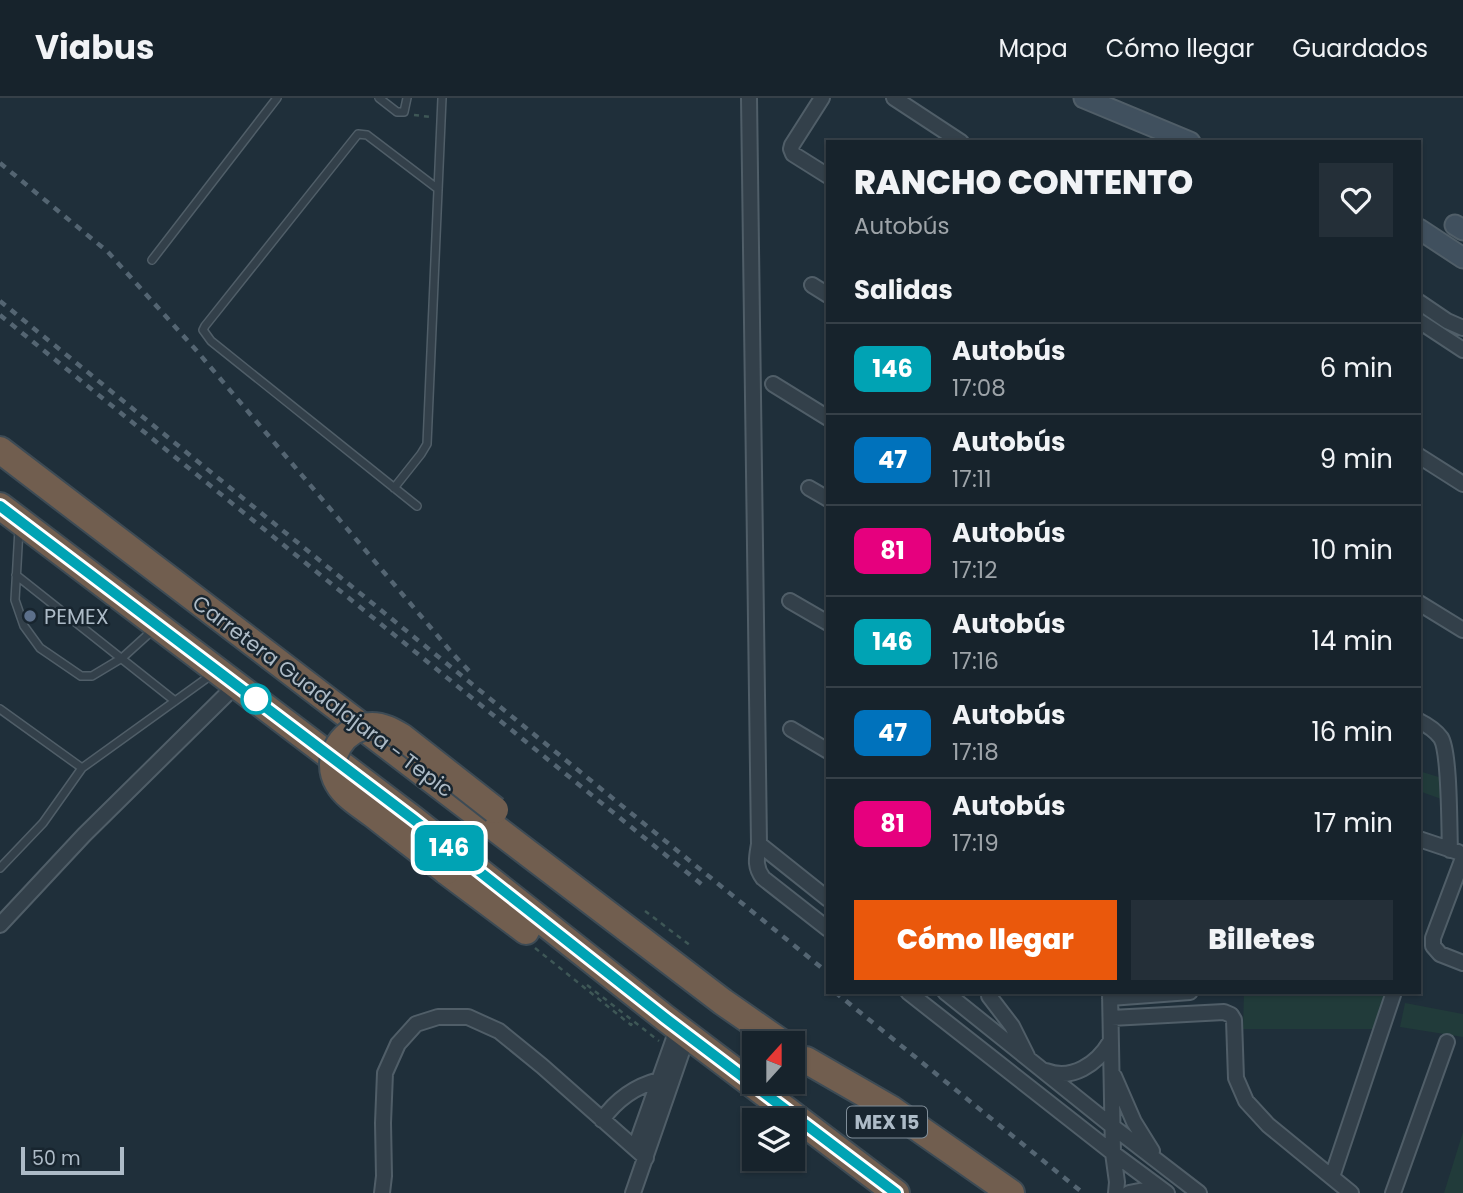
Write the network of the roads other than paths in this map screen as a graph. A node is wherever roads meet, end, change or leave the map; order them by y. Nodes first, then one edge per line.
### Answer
1 (277, 98) edge
2 (379, 98) edge
3 (407, 98) edge
4 (442, 98) edge
5 (748, 98) edge
6 (822, 98) edge
7 (894, 98) edge
8 (1084, 98) edge
9 (958, 140) edge
10 (1184, 140) edge
11 (826, 175) edge
12 (438, 189) junction
13 (1421, 230) edge
14 (1463, 258) edge
15 (152, 260) dead end
16 (812, 285) dead end
17 (826, 294) edge
18 (1421, 303) edge
19 (1421, 322) edge
20 (1463, 328) edge
21 (1463, 350) edge
22 (773, 384) dead end
23 (826, 417) edge
24 (0, 450) edge
25 (1421, 457) edge
26 (1463, 484) edge
27 (394, 488) junction
28 (809, 488) dead end
29 (826, 498) edge
30 (417, 506) dead end
31 (10, 513) edge
32 (16, 575) junction
33 (790, 601) dead end
34 (1421, 604) edge
35 (826, 622) edge
36 (158, 626) junction
37 (1463, 630) edge
38 (122, 658) junction
39 (227, 678) junction
40 (175, 701) junction
41 (0, 709) edge
42 (1421, 722) edge
43 (791, 729) dead end
44 (826, 750) edge
45 (82, 768) junction
46 (1421, 840) edge
47 (759, 844) junction
48 (1459, 854) edge
49 (0, 868) edge
50 (826, 897) edge
51 (0, 925) edge
52 (826, 927) edge
53 (1463, 963) edge
54 (688, 975) junction
55 (911, 994) edge
56 (947, 994) edge
57 (989, 994) edge
58 (1137, 994) edge
59 (1393, 994) edge
60 (1110, 995) edge
61 (977, 1018) junction
62 (1111, 1018) junction
63 (765, 1031) edge
64 (676, 1037) junction
65 (1111, 1041) junction
66 (1447, 1042) dead end
67 (805, 1059) edge
68 (805, 1060) edge
69 (1028, 1060) junction
70 (1111, 1068) junction
71 (1041, 1069) junction
72 (659, 1080) junction
73 (602, 1120) junction
74 (1112, 1126) junction
75 (640, 1153) junction
76 (1113, 1153) junction
77 (1164, 1166) junction
78 (1332, 1177) junction
79 (1168, 1192) edge
80 (382, 1193) edge
81 (633, 1193) edge
82 (896, 1193) edge
83 (981, 1193) edge
84 (1011, 1193) edge
85 (1116, 1193) edge
86 (1129, 1193) edge
87 (1199, 1193) edge
88 (1351, 1193) edge
89 (1393, 1193) edge

1 - 15 lane
2 - 3 lane
4 - 12 lane
5 - 47 street
6 - 11 street
7 - 9 street
8 - 10 street
12 - 27 lane
12 - 27 lane
13 - 14 street
16 - 17 street
18 - 20 street
19 - 21 street
22 - 23 street
24 - 54 highway, Carretera Guadalajara - Tepic
25 - 26 street
27 - 30 lane
28 - 29 street
31 - 32 lane
31 - 36 highway, Carretera Guadalajara - Tepic / MEX 15
32 - 38 lane
32 - 38 lane
33 - 35 street
34 - 37 street
36 - 38 lane
36 - 39 highway, Carretera Guadalajara - Tepic / MEX 15
38 - 40 lane
39 - 40 lane
39 - 51 street
39 - 64 highway, Carretera Guadalajara - Tepic / MEX 15
40 - 45 lane
41 - 45 lane
42 - 48 street
43 - 44 street
45 - 49 lane
46 - 48 street
47 - 50 street
47 - 52 street
48 - 53 street
54 - 63 highway, Carretera Guadalajara - Tepic
54 - 64 highway, bridge
55 - 76 street
56 - 61 street
57 - 61 street
57 - 69 street
58 - 60 street
59 - 78 street
60 - 62 street
61 - 69 street
62 - 65 street
62 - 78 street
64 - 72 street
64 - 75 street
64 - 82 highway, Carretera Guadalajara - Tepic / MEX 15
65 - 70 street
65 - 71 street
66 - 89 street
67 - 84 highway
68 - 83 highway, MEX 15
69 - 71 street
70 - 74 street
70 - 77 street
71 - 74 street
72 - 73 street
72 - 75 street
73 - 75 street
73 - 80 street
74 - 76 street
74 - 77 street
75 - 81 street
76 - 79 street
76 - 85 street
77 - 87 street
78 - 88 street
79 - 86 street

